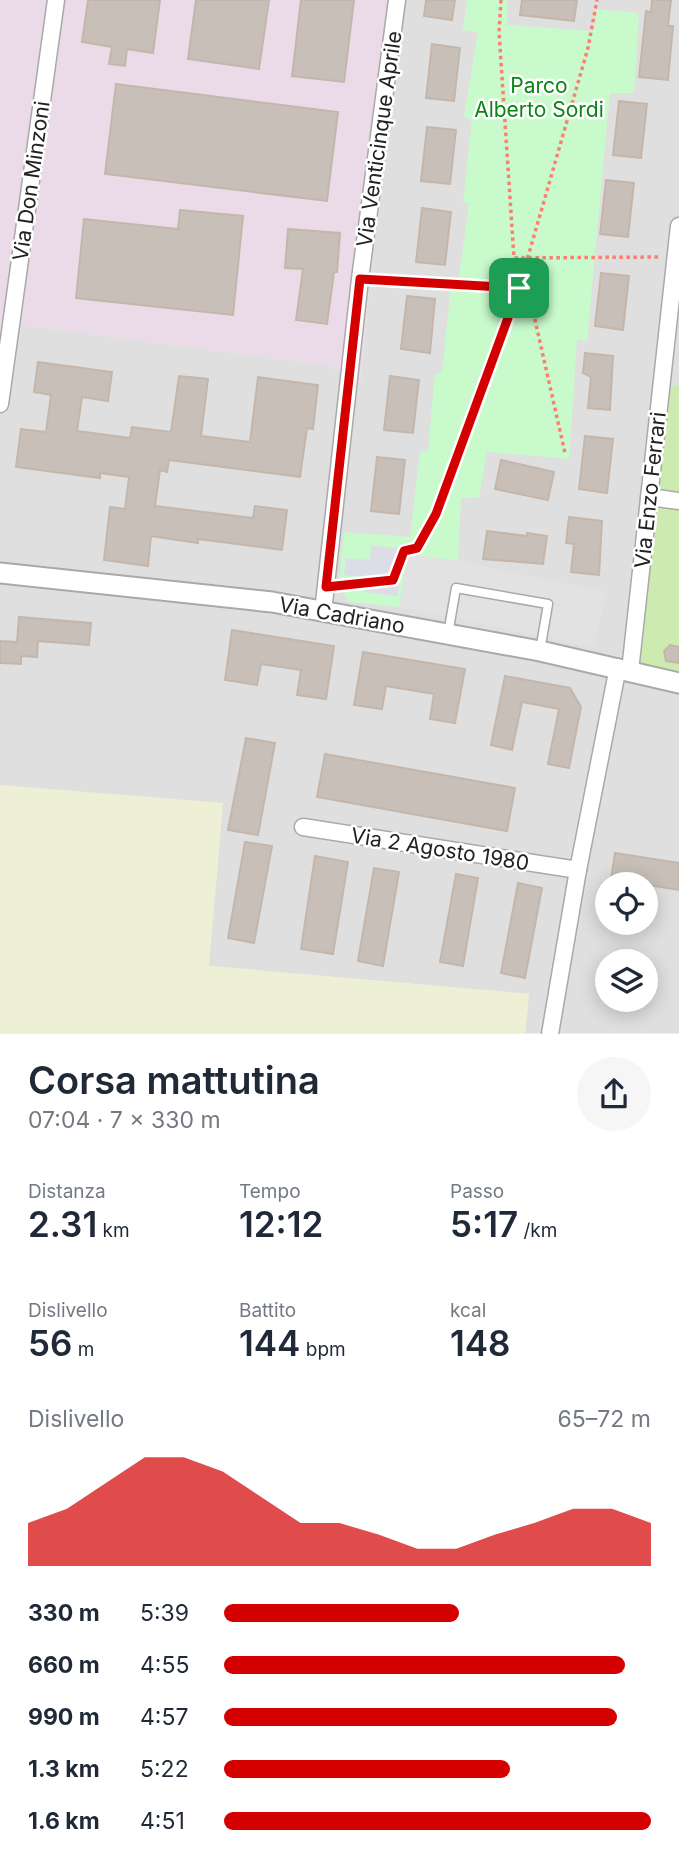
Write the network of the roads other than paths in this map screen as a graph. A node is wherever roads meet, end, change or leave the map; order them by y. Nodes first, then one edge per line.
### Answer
1 (56, 0) edge
2 (397, 0) edge
3 (679, 226) edge
4 (0, 404) edge
5 (649, 497) junction
6 (679, 501) edge
7 (0, 573) edge
8 (323, 612) junction
9 (448, 634) junction
10 (540, 651) junction
11 (624, 669) junction
12 (679, 683) edge
13 (303, 827) dead end
14 (578, 870) junction
15 (550, 1034) edge

1 - 4 street, Via Don Minzoni
2 - 8 street, Via Venticinque Aprile
3 - 5 street, Via Enzo Ferrari
5 - 6 street
5 - 11 street, Via Enzo Ferrari
7 - 8 street, Via Cadriano
8 - 9 street, Via Cadriano
9 - 10 street, Via Cadriano
9 - 10 lane
10 - 11 street, Via Cadriano
11 - 12 street, Via Cadriano
11 - 14 street
13 - 14 street, Via 2 Agosto 1980
14 - 15 street

